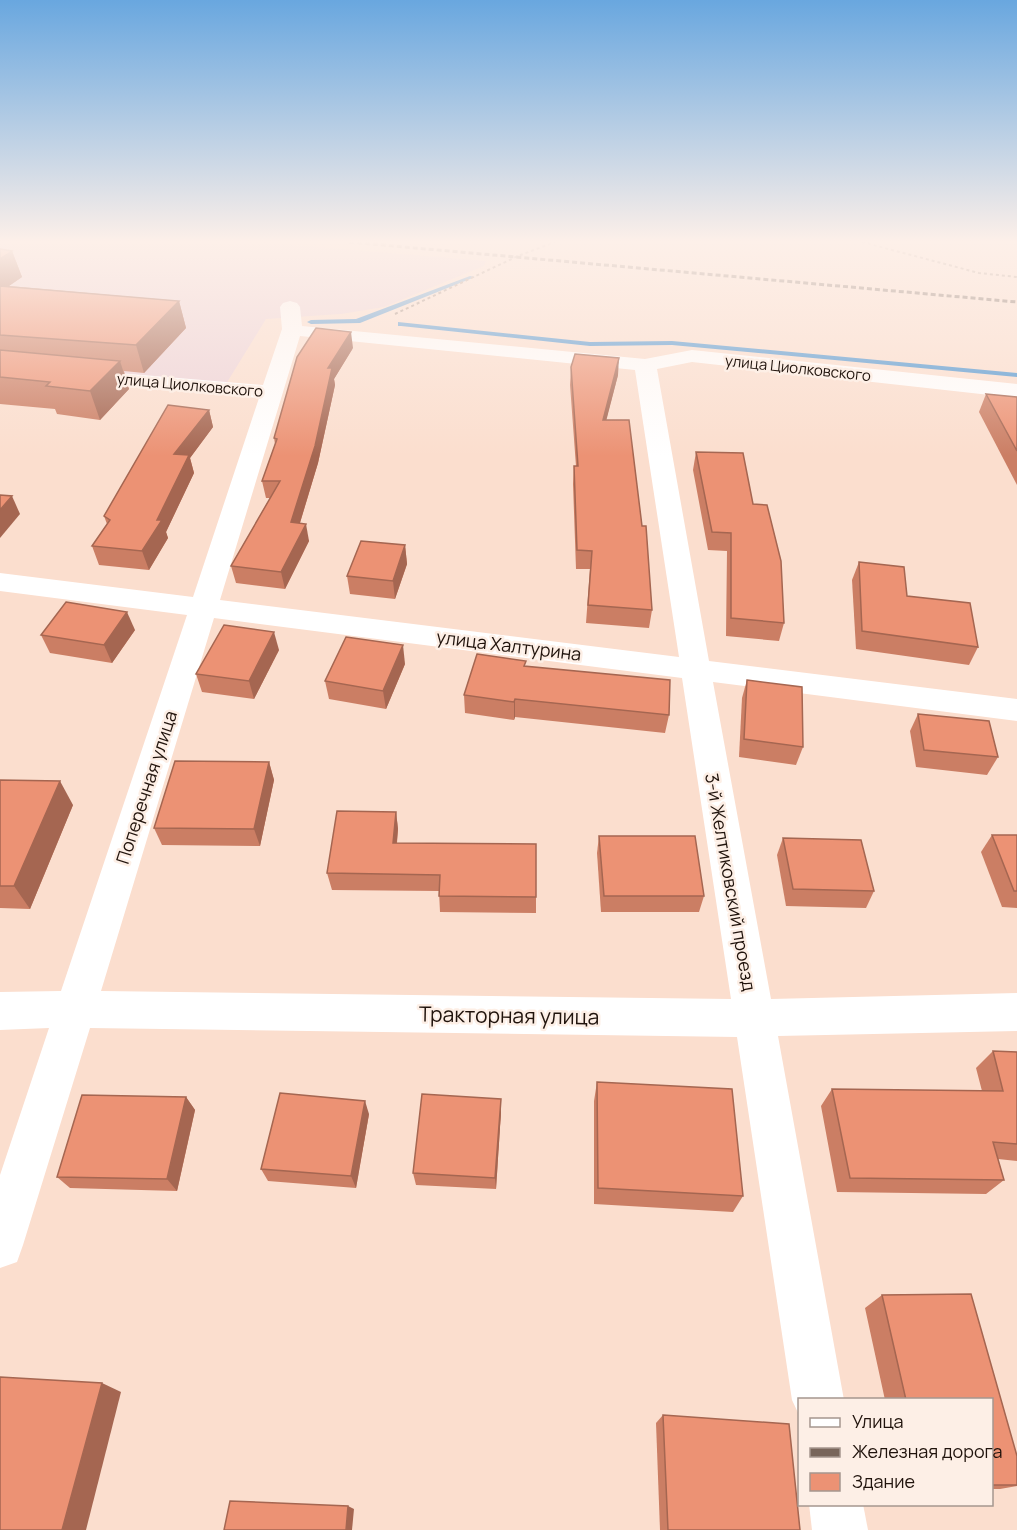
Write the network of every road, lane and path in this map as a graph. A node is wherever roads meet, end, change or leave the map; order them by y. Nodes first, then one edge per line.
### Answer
1 (397, 313) edge
2 (389, 317) dead end
3 (291, 318) joint
4 (645, 365) junction
5 (0, 369) edge
6 (1017, 391) edge
7 (272, 392) junction
8 (0, 582) edge
9 (203, 608) junction
10 (695, 668) junction
11 (1017, 710) edge
12 (75, 1009) junction
13 (0, 1011) edge
14 (1017, 1012) edge
15 (754, 1018) junction
16 (0, 1245) edge
17 (818, 1398) edge
18 (836, 1506) edge
19 (840, 1530) edge

1 - 2 path
3 - 4 street, улица Циолковского
3 - 7 street, Поперечная улица
4 - 6 street, улица Циолковского
4 - 10 street, 3-й Желтиковский проезд
5 - 7 street, улица Циолковского
7 - 9 street, Поперечная улица
8 - 9 street, улица Халтурина
9 - 10 street, улица Халтурина
9 - 12 street, Поперечная улица
10 - 11 street, улица Халтурина
10 - 15 street, 3-й Желтиковский проезд
12 - 13 street, Тракторная улица
12 - 15 street, Тракторная улица
12 - 16 street, Поперечная улица
14 - 15 street, Тракторная улица
15 - 17 street, 3-й Желтиковский проезд
18 - 19 street

